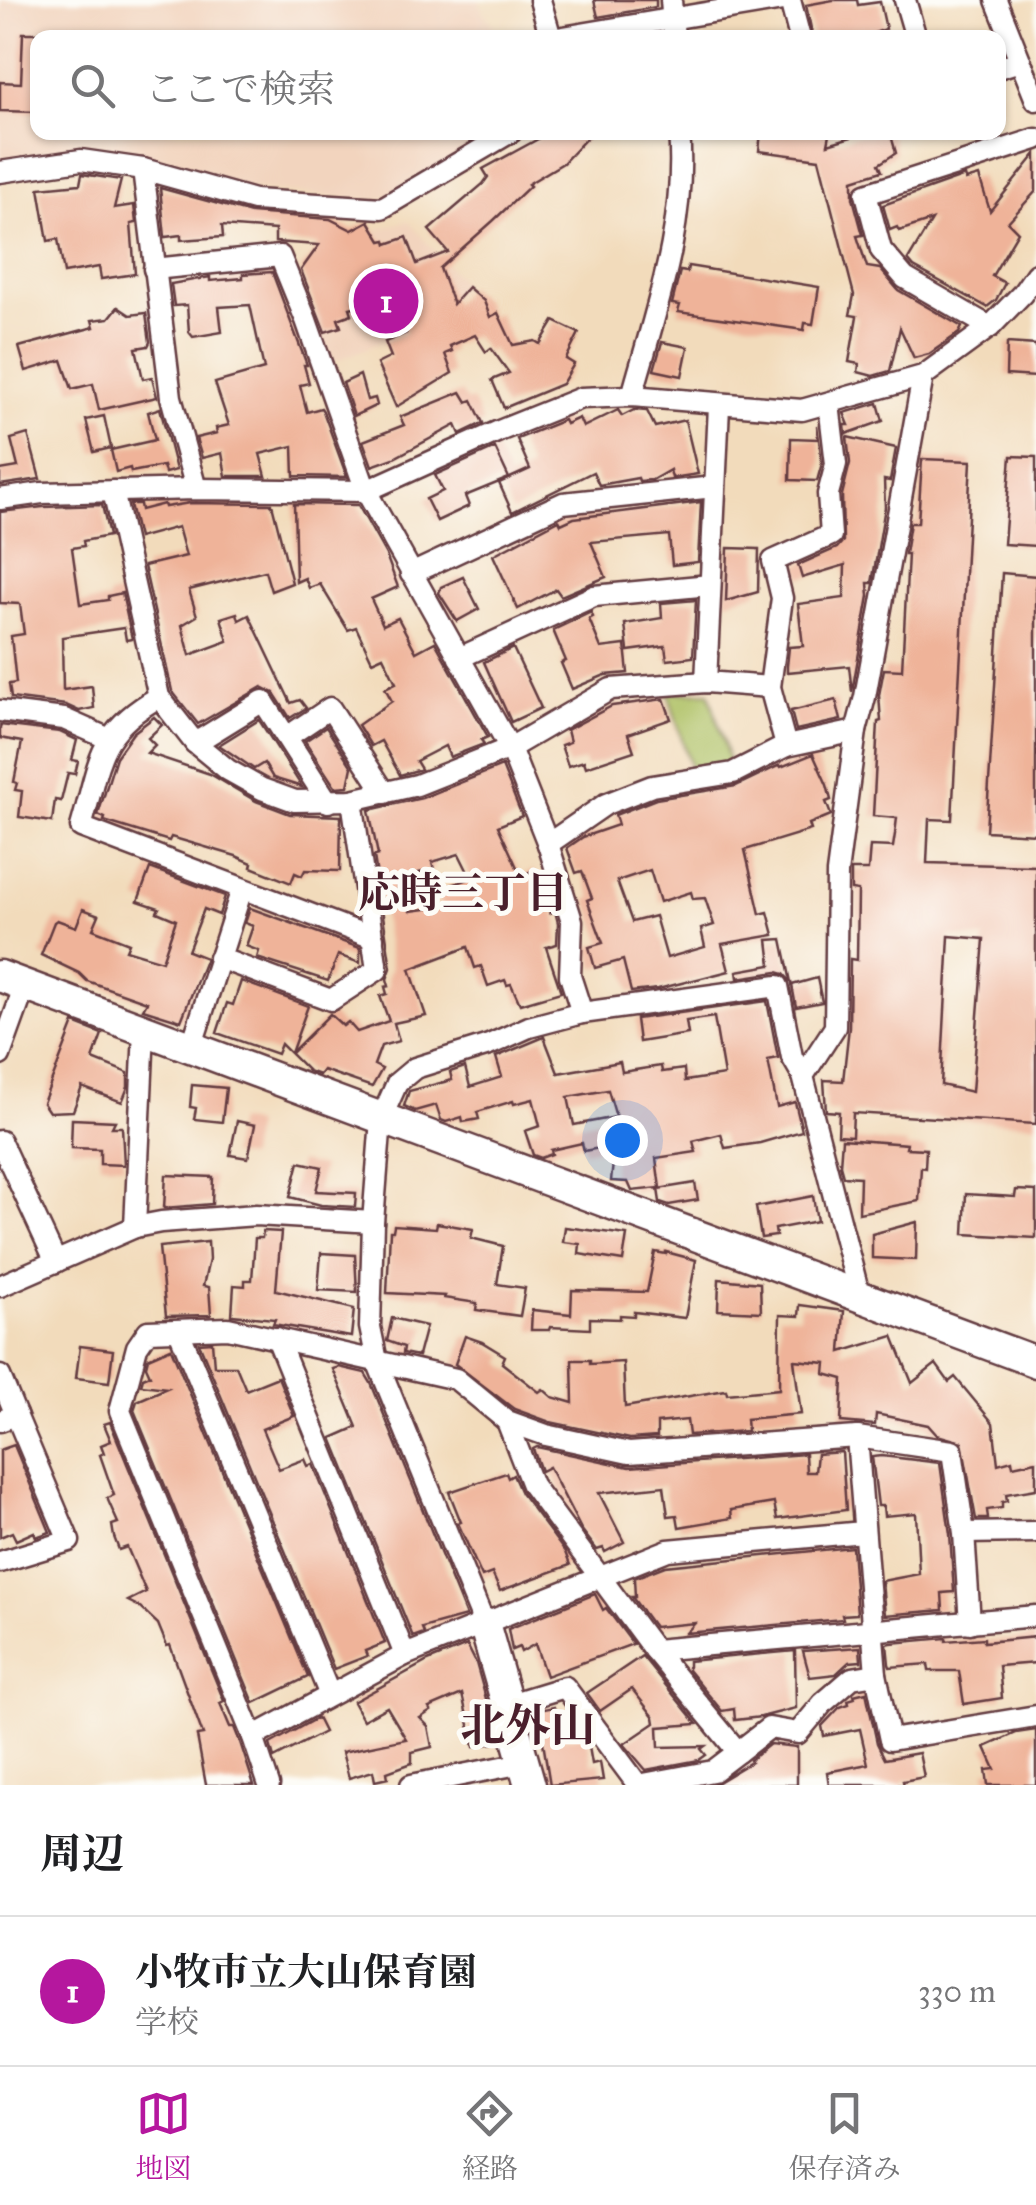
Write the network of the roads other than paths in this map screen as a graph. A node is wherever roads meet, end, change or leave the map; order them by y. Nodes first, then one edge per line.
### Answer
1 (540, 0) edge
2 (786, 0) edge
3 (906, 0) edge
4 (996, 0) edge
5 (673, 18) edge
6 (551, 30) edge
7 (602, 30) edge
8 (797, 30) edge
9 (914, 30) edge
10 (1020, 62) junction
11 (1006, 66) edge
12 (1036, 100) edge
13 (1036, 139) edge
14 (497, 140) edge
15 (680, 140) edge
16 (143, 169) junction
17 (0, 172) edge
18 (154, 269) junction
19 (1036, 274) edge
20 (990, 326) junction
21 (923, 376) junction
22 (632, 396) junction
23 (829, 404) junction
24 (719, 406) junction
25 (714, 487) junction
26 (196, 488) junction
27 (113, 491) junction
28 (366, 491) junction
29 (0, 499) edge
30 (412, 574) junction
31 (710, 585) junction
32 (459, 658) junction
33 (706, 682) junction
34 (770, 686) junction
35 (159, 696) junction
36 (0, 711) edge
37 (856, 731) junction
38 (286, 737) junction
39 (107, 738) junction
40 (195, 743) junction
41 (786, 746) junction
42 (510, 748) junction
43 (385, 792) junction
44 (352, 800) junction
45 (328, 802) junction
46 (548, 844) junction
47 (242, 889) junction
48 (373, 938) junction
49 (219, 958) junction
50 (12, 981) edge
51 (582, 1013) junction
52 (144, 1030) junction
53 (191, 1048) junction
54 (0, 1054) edge
55 (803, 1076) junction
56 (381, 1119) junction
57 (0, 1141) edge
58 (6, 1172) edge
59 (373, 1222) junction
60 (136, 1226) junction
61 (56, 1262) junction
62 (0, 1286) edge
63 (860, 1298) junction
64 (179, 1331) junction
65 (277, 1338) junction
66 (377, 1361) junction
67 (1036, 1362) edge
68 (0, 1376) edge
69 (8, 1418) edge
70 (506, 1421) junction
71 (857, 1436) junction
72 (863, 1532) junction
73 (1036, 1532) edge
74 (964, 1533) junction
75 (0, 1562) edge
76 (602, 1576) junction
77 (1036, 1616) edge
78 (484, 1623) junction
79 (970, 1623) junction
80 (872, 1632) junction
81 (654, 1650) junction
82 (405, 1655) junction
83 (876, 1674) junction
84 (329, 1693) junction
85 (506, 1705) junction
86 (1036, 1716) edge
87 (254, 1736) junction
88 (738, 1752) junction
89 (526, 1774) edge
90 (269, 1785) edge
91 (411, 1785) edge

1 - 6 street
2 - 5 street
2 - 8 street
3 - 9 street
4 - 10 street
5 - 7 street
10 - 11 street
10 - 12 street
13 - 20 street
14 - 16 street
15 - 22 street
16 - 17 street
16 - 18 street
18 - 26 street
18 - 28 street
19 - 20 street
20 - 21 street
21 - 23 street
21 - 37 street
22 - 24 street
22 - 28 street
23 - 24 street
23 - 34 street
24 - 25 street
25 - 30 street
25 - 31 street
26 - 27 street
26 - 28 street
27 - 29 street
27 - 35 street
28 - 30 street
30 - 32 street
31 - 32 street
31 - 33 street
32 - 42 street
33 - 34 street
33 - 42 street
34 - 41 street
35 - 39 street
35 - 40 street
36 - 39 street
37 - 41 street
37 - 55 street
38 - 40 street
38 - 43 street
38 - 45 street
39 - 47 street
40 - 45 street
41 - 46 street
42 - 43 street
42 - 46 street
43 - 44 street
44 - 45 street
44 - 48 street
46 - 51 street
47 - 48 street
47 - 49 street
48 - 49 street
49 - 53 street
50 - 52 street
50 - 54 street
51 - 55 street
51 - 56 street
52 - 53 street
52 - 60 street
53 - 56 street
55 - 63 street
56 - 59 street
56 - 63 street
57 - 58 street
58 - 61 street
59 - 60 street
59 - 66 street
60 - 61 street
61 - 62 street
63 - 67 street
64 - 65 street
64 - 84 street
64 - 87 street
65 - 66 street
65 - 82 street
66 - 70 street
66 - 78 street
68 - 69 street
69 - 75 street
70 - 71 street
70 - 76 street
71 - 72 street
71 - 74 street
72 - 76 street
72 - 80 street
73 - 74 street
74 - 79 street
76 - 78 street
76 - 81 street
77 - 79 street
78 - 82 street
78 - 85 street
79 - 80 street
80 - 81 street
80 - 83 street
81 - 88 street
82 - 84 street
83 - 86 street
83 - 88 street
84 - 87 street
85 - 88 street
85 - 89 street
87 - 90 street
89 - 91 street

